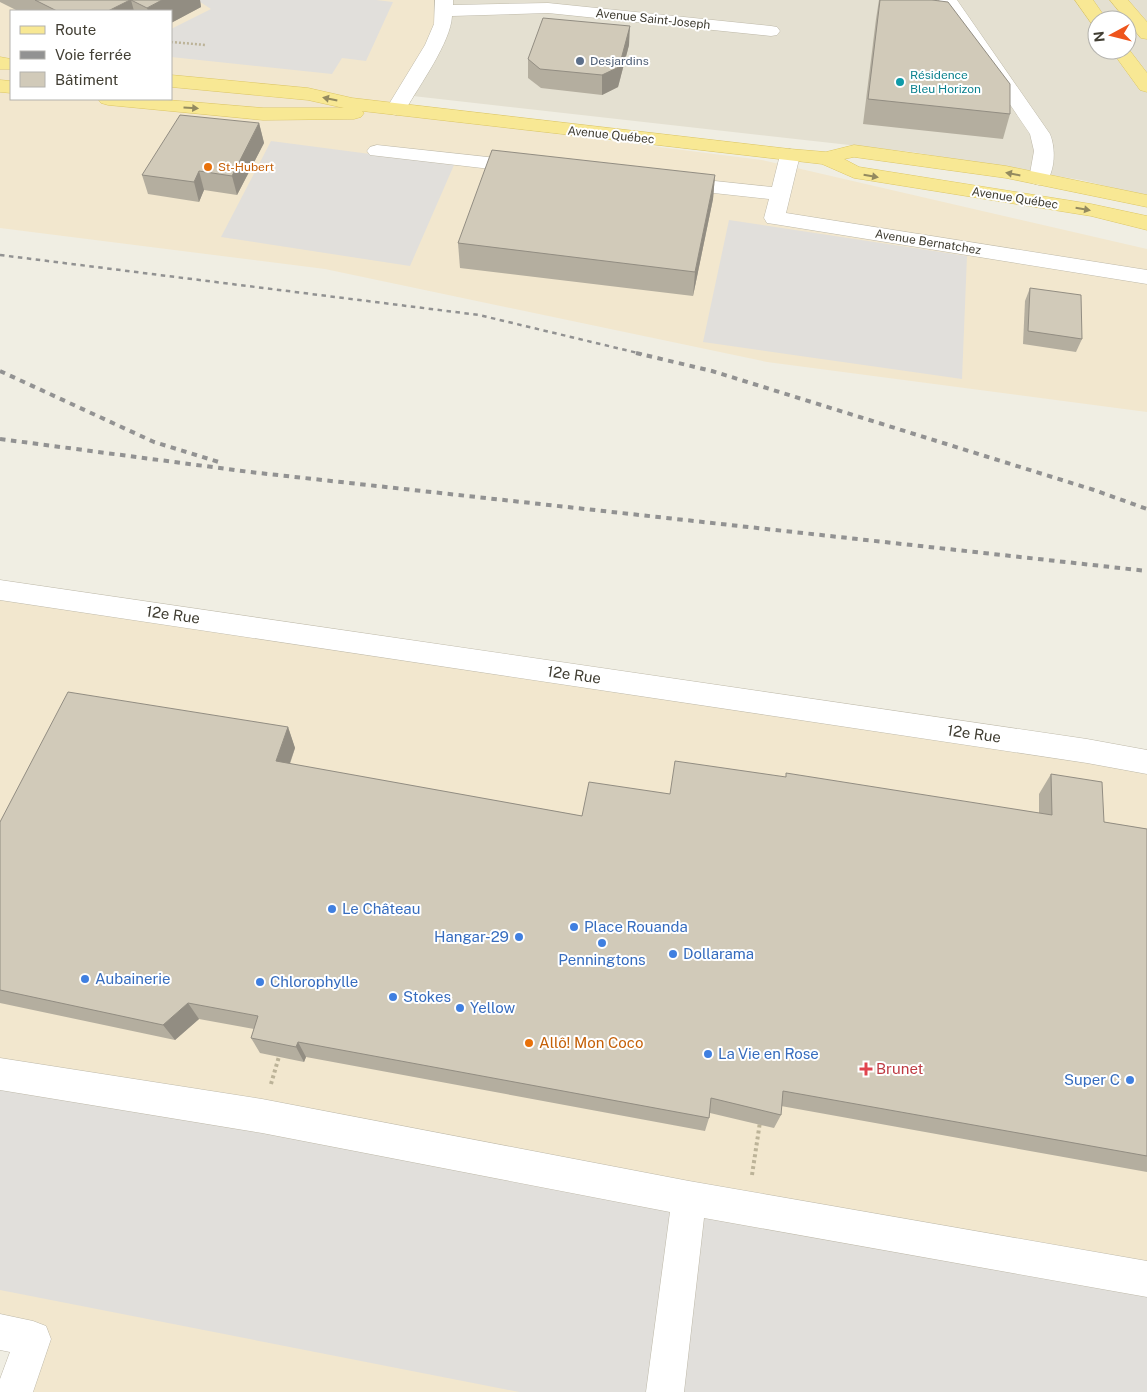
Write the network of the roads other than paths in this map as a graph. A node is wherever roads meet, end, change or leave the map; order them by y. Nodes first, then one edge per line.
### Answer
1 (948, 0) edge
2 (1119, 0) edge
3 (444, 5) edge
4 (771, 31) dead end
5 (1147, 34) edge
6 (1128, 60) edge
7 (172, 81) edge
8 (1147, 86) edge
9 (116, 100) edge
10 (396, 110) junction
11 (377, 151) dead end
12 (790, 154) junction
13 (826, 158) junction
14 (544, 169) edge
15 (1039, 179) junction
16 (662, 181) edge
17 (1147, 187) edge
18 (1110, 192) junction
19 (780, 194) junction
20 (1147, 200) edge
21 (1147, 224) edge
22 (1147, 277) edge
23 (0, 590) edge
24 (1147, 762) edge
25 (0, 1074) edge
26 (689, 1198) junction
27 (1147, 1279) edge
28 (16, 1336) edge
29 (14, 1392) edge
30 (665, 1392) edge

1 - 15 street
2 - 5 main road
3 - 4 street, Avenue Saint-Joseph
3 - 10 street
6 - 8 main road
10 -> 7 main road, Avenue Québec
9 -> 10 main road, Avenue Québec
10 - 12 main road, Avenue Québec
11 - 14 street
12 - 13 main road, Avenue Québec
12 - 19 street, Avenue Bernatchez
15 -> 13 main road, Avenue Québec
13 -> 21 main road, Avenue Québec
15 - 18 main road, Avenue Québec
16 - 19 street
17 - 18 main road
18 - 20 main road, Avenue Québec
19 - 22 street, Avenue Bernatchez
23 - 24 street, 12e Rue
25 - 26 street
26 - 27 street
26 - 30 street
28 - 29 street

